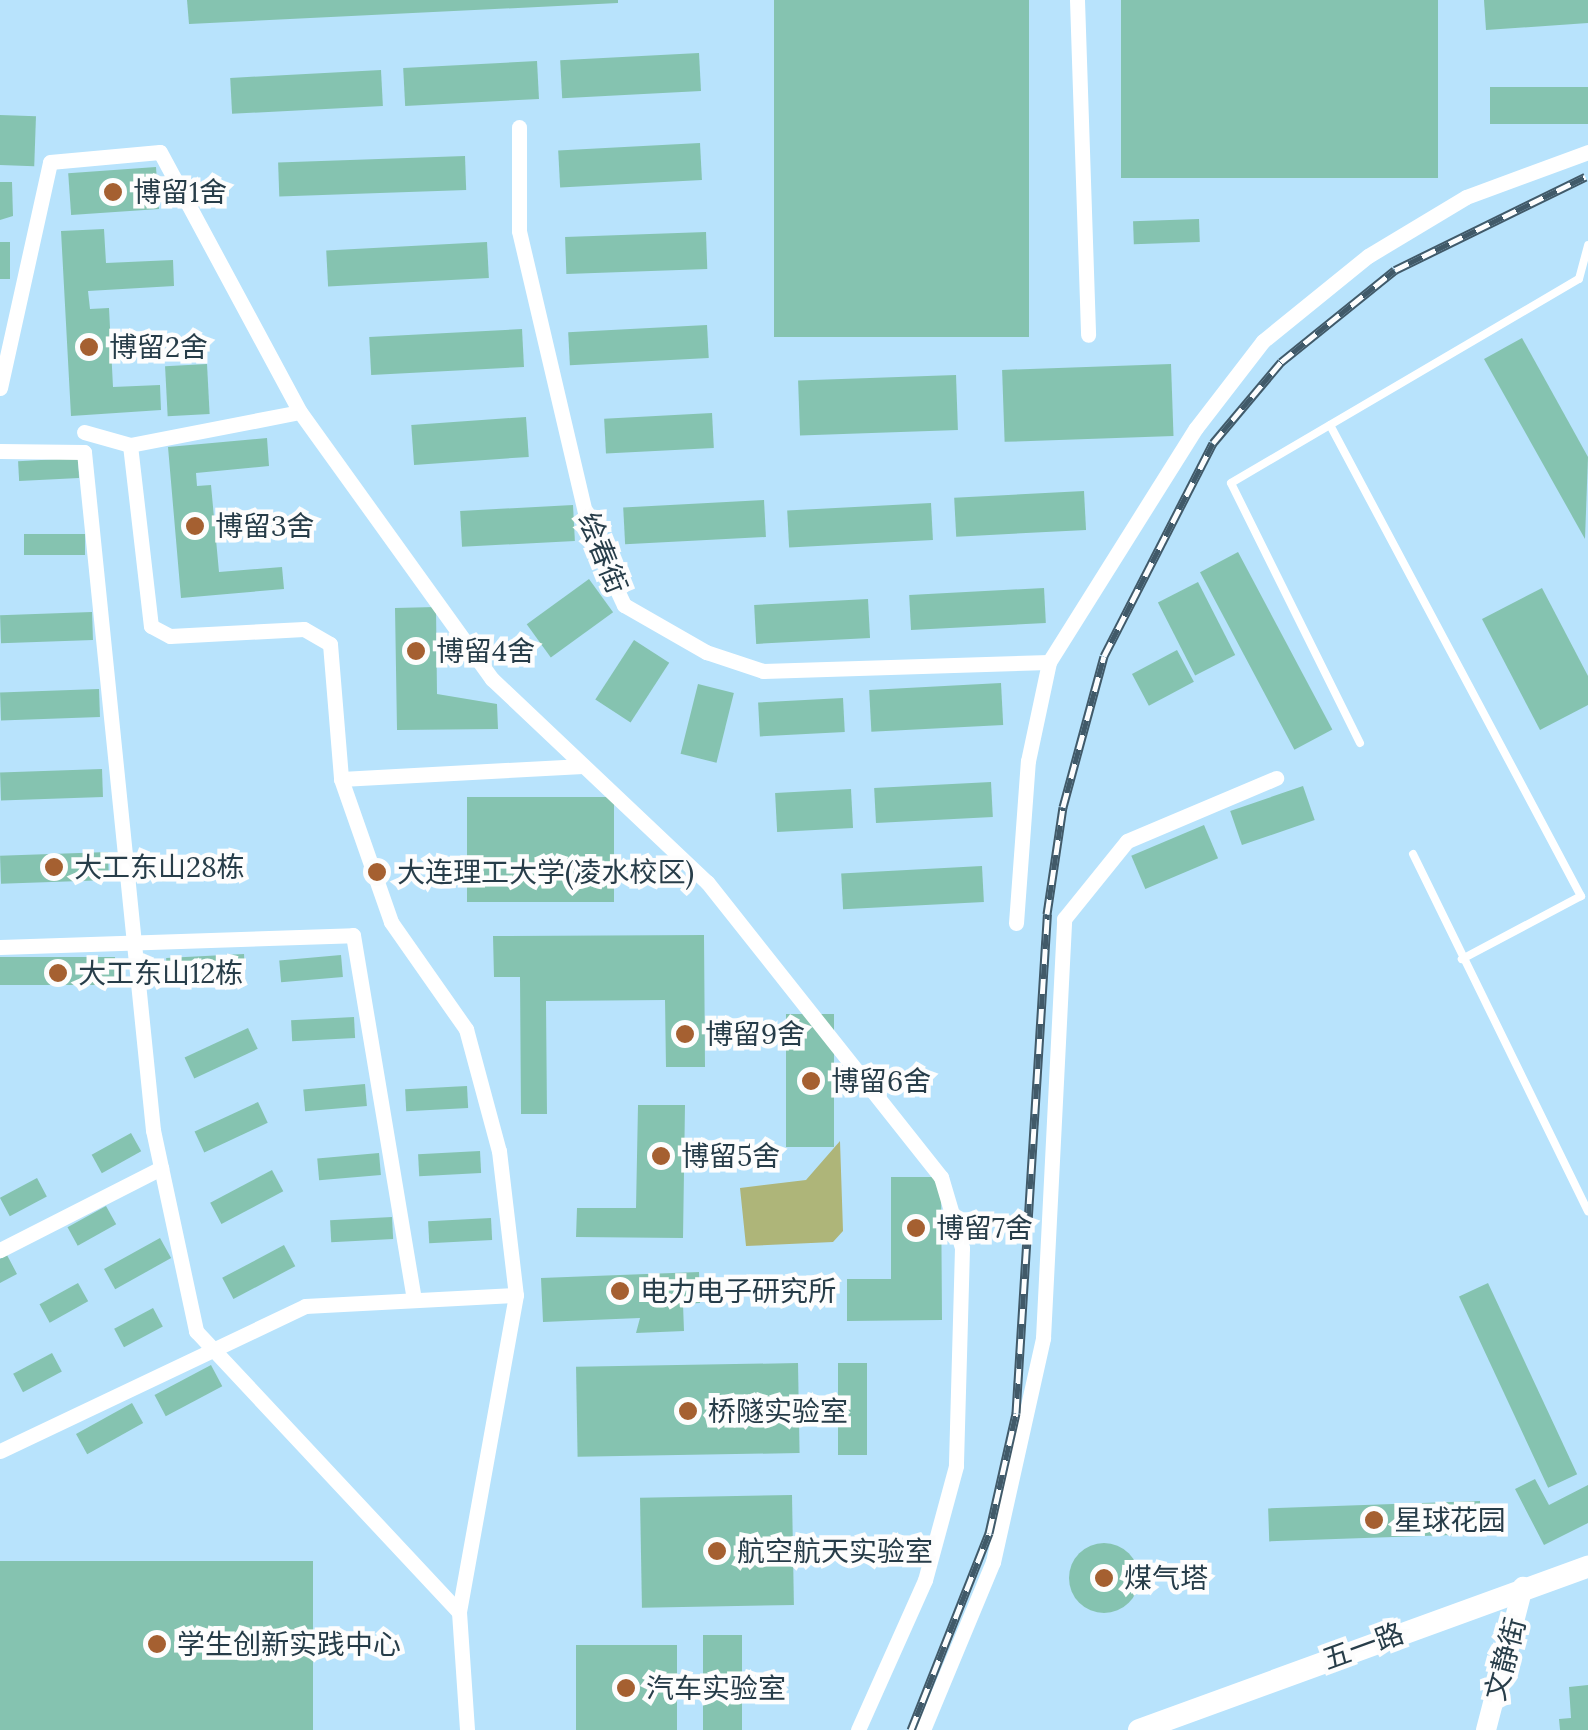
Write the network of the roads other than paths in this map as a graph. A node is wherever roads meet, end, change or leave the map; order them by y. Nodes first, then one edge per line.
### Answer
1 (1078, 0) edge
2 (519, 127) dead end
3 (1588, 152) edge
4 (1588, 245) edge
5 (1088, 335) dead end
6 (0, 388) edge
7 (300, 412) junction
8 (1330, 425) junction
9 (84, 432) dead end
10 (130, 445) junction
11 (0, 451) edge
12 (1049, 662) junction
13 (1360, 743) dead end
14 (583, 766) junction
15 (1276, 778) dead end
16 (341, 779) junction
17 (1414, 854) dead end
18 (1584, 894) edge
19 (1016, 923) dead end
20 (130, 946) junction
21 (0, 947) edge
22 (1462, 959) junction
23 (162, 1168) junction
24 (1588, 1210) edge
25 (0, 1250) edge
26 (516, 1296) junction
27 (414, 1299) junction
28 (209, 1350) junction
29 (0, 1451) edge
30 (1588, 1567) edge
31 (1523, 1587) junction
32 (459, 1612) junction
33 (467, 1730) edge
34 (858, 1730) edge
35 (923, 1730) edge
36 (1139, 1730) edge
37 (1486, 1730) edge

1 - 5 street
2 - 12 street, 绘春街
3 - 12 street
4 - 8 lane
6 - 7 street
7 - 10 street
7 - 14 street
8 - 13 lane
8 - 18 lane
9 - 10 street
10 - 16 street
11 - 20 street
12 - 19 street
14 - 16 street
14 - 34 street
15 - 35 street
16 - 26 street
17 - 22 lane
18 - 22 lane
20 - 21 street
20 - 23 street
20 - 27 street
22 - 24 lane
23 - 25 street
23 - 28 street
26 - 27 street
26 - 32 street
27 - 28 street
28 - 29 street
28 - 32 street
30 - 31 main road, 五一路
31 - 36 main road, 五一路
31 - 37 street, 文静街
32 - 33 street

